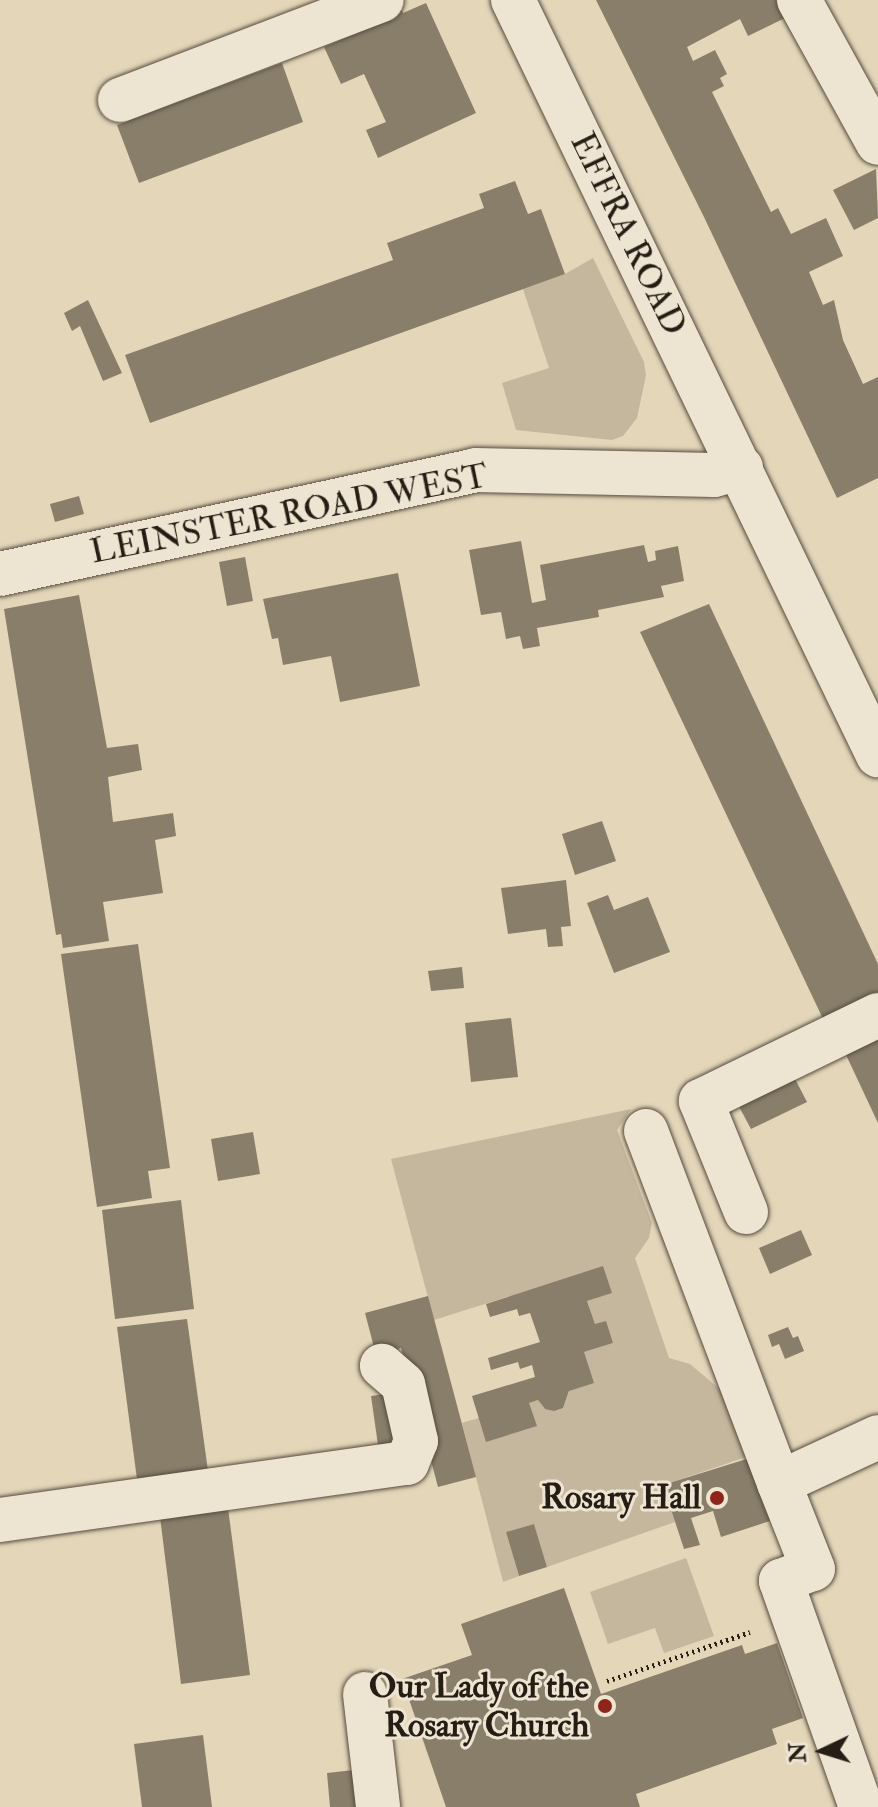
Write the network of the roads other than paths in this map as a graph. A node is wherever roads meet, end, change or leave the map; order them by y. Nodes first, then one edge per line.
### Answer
1 (382, 0) edge
2 (513, 0) edge
3 (799, 0) edge
4 (120, 100) dead end
5 (878, 143) edge
6 (741, 468) junction
7 (0, 574) edge
8 (878, 755) edge
9 (878, 1015) edge
10 (646, 1131) dead end
11 (746, 1212) dead end
12 (382, 1366) dead end
13 (878, 1437) edge
14 (779, 1483) junction
15 (0, 1520) edge
16 (365, 1694) dead end
17 (378, 1807) edge
18 (861, 1807) edge

1 - 4 street
2 - 6 street, EFFRA ROAD
3 - 5 street
6 - 7 street, LEINSTER ROAD WEST
6 - 8 street
9 - 11 street
10 - 14 street
12 - 15 street
13 - 14 street
14 - 18 street
16 - 17 street

